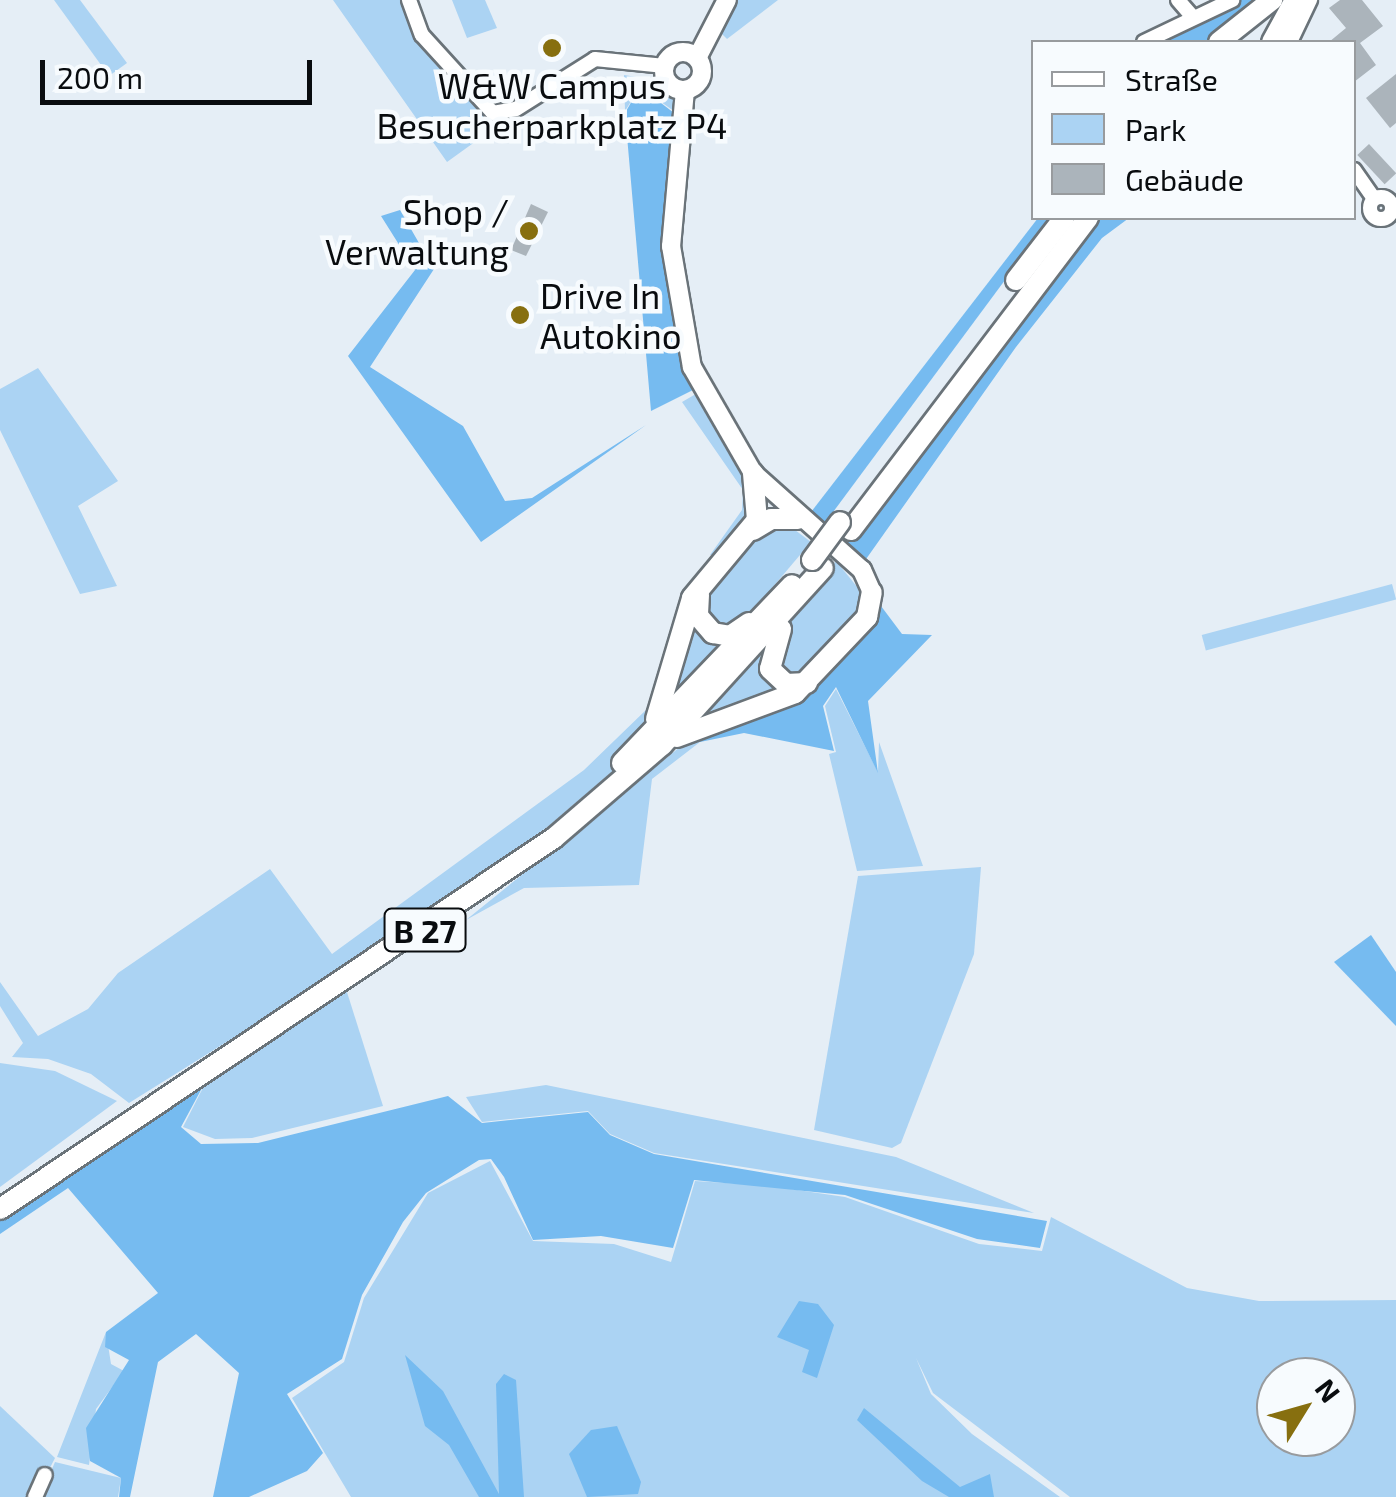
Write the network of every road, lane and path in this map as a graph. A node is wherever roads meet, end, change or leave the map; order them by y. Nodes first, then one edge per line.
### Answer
1 (408, 0) edge
2 (726, 0) edge
3 (1178, 0) edge
4 (1232, 0) edge
5 (1272, 0) edge
6 (1296, 0) edge
7 (1310, 0) edge
8 (1193, 17) junction
9 (1148, 40) edge
10 (1222, 40) edge
11 (1273, 40) edge
12 (1291, 40) edge
13 (696, 58) junction
14 (664, 66) junction
15 (685, 90) junction
16 (1356, 172) edge
17 (1387, 199) edge
18 (1063, 220) edge
19 (1086, 220) edge
20 (753, 472) junction
21 (798, 520) junction
22 (846, 526) junction
23 (753, 530) junction
24 (701, 586) junction
25 (872, 592) joint
26 (784, 606) junction
27 (807, 683) junction
28 (662, 745) junction
29 (628, 758) junction
30 (167, 1086) junction
31 (103, 1128) junction
32 (0, 1192) edge
33 (0, 1209) edge
34 (45, 1475) dead end
35 (35, 1497) edge

1 - 14 street
2 - 13 main road
3 - 8 street
4 - 8 street
5 - 10 highway
6 - 11 highway
7 - 12 street
8 - 9 street
13 - 14 main road
13 - 15 main road
14 - 15 main road
15 - 20 main road
16 - 17 street
18 - 22 highway, B 27
19 - 22 highway, B 27
20 - 21 main road
20 - 23 highway
21 - 23 highway
21 - 25 main road
22 - 26 highway, B 27
23 - 24 highway, B 27
24 - 26 highway, B 27
24 - 29 highway, B 27
25 - 27 highway, B 27
26 - 27 highway, B 27
26 - 28 highway, B 27
26 - 29 highway, B 27
27 - 28 highway, B 27
28 - 30 highway, B 27
29 - 30 highway, B 27
30 - 31 highway, B 27
31 - 32 highway, B 27
31 - 33 highway, B 27
34 - 35 street

